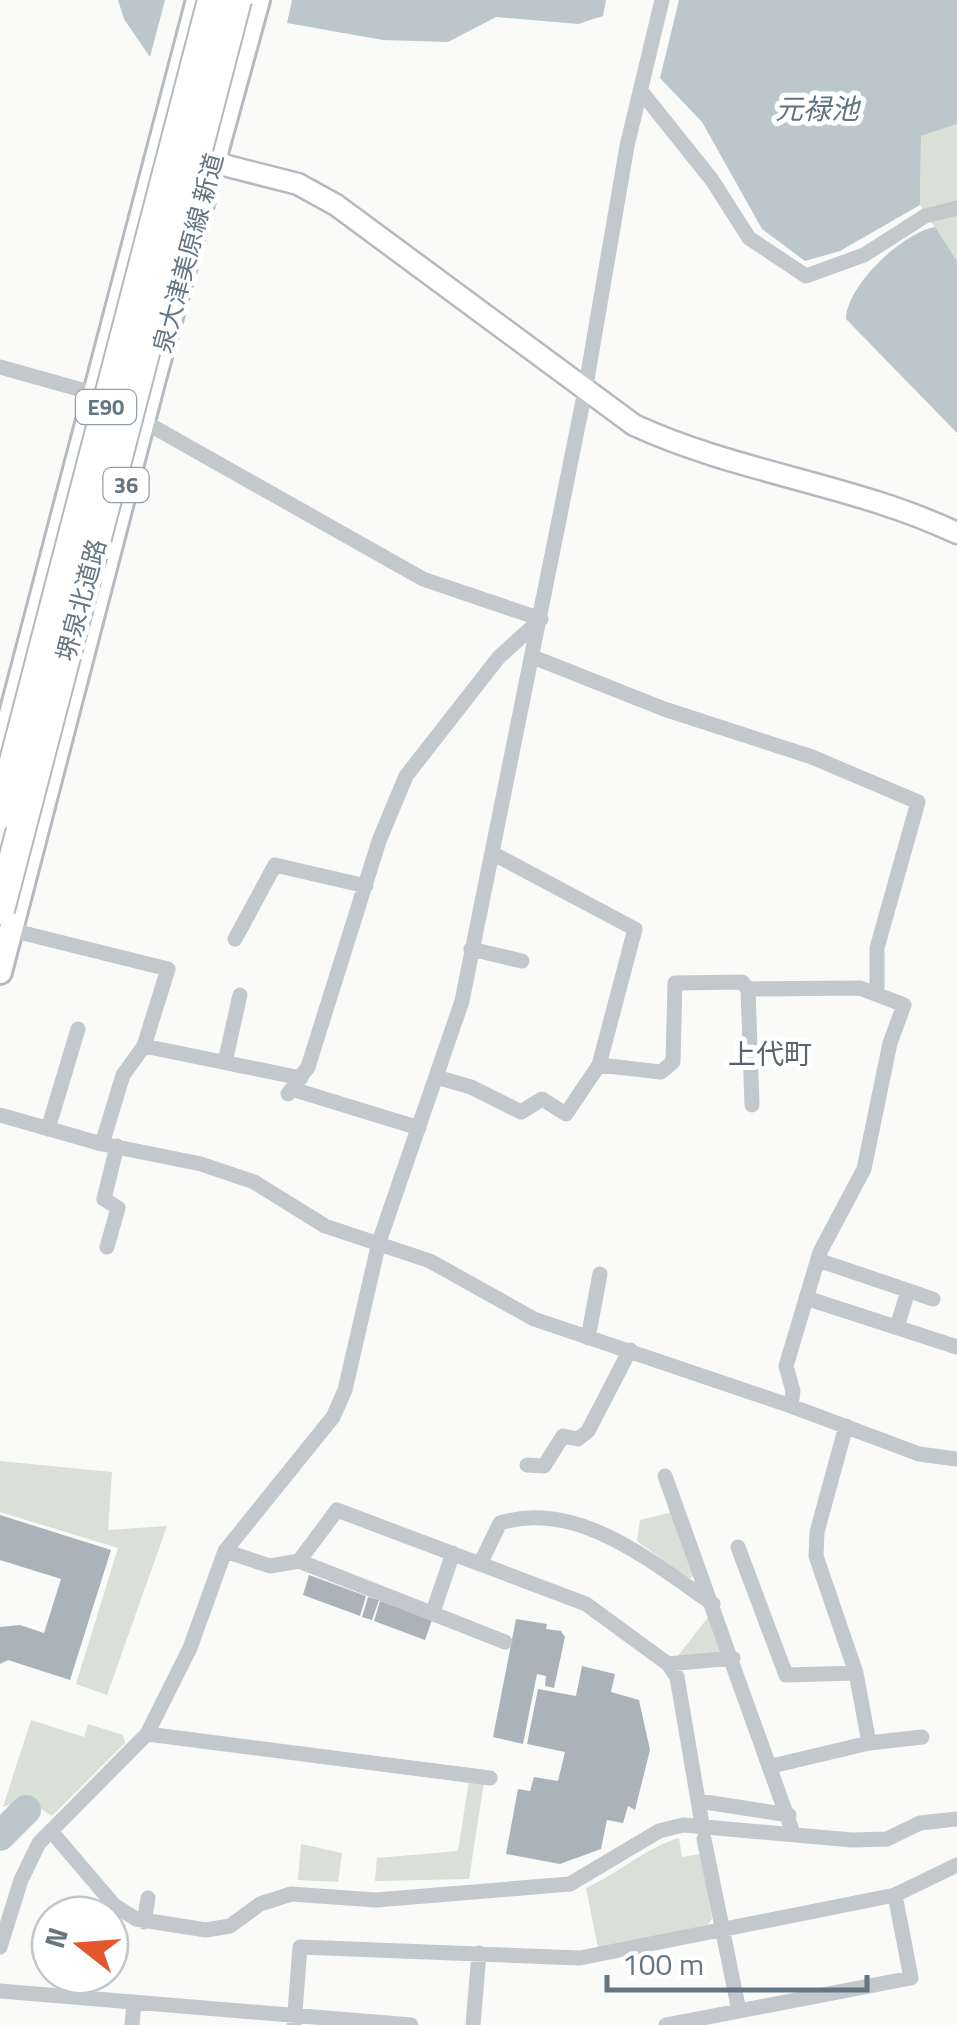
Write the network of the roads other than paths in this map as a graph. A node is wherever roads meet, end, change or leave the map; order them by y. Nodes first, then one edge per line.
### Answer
1 (198, 0) edge
2 (212, 0) edge
3 (237, 0) edge
4 (258, 0) edge
5 (662, 0) edge
6 (640, 90) junction
7 (158, 151) junction
8 (213, 161) junction
9 (953, 212) edge
10 (0, 367) edge
11 (585, 391) junction
12 (94, 393) junction
13 (143, 421) junction
14 (957, 532) edge
15 (541, 619) junction
16 (533, 657) junction
17 (0, 756) edge
18 (0, 815) edge
19 (492, 853) junction
20 (366, 886) junction
21 (5, 920) edge
22 (236, 938) dead end
23 (471, 950) junction
24 (522, 961) dead end
25 (0, 972) edge
26 (748, 990) junction
27 (877, 992) junction
28 (240, 995) dead end
29 (78, 1028) dead end
30 (144, 1046) junction
31 (225, 1062) junction
32 (599, 1065) junction
33 (436, 1077) junction
34 (294, 1087) junction
35 (752, 1105) dead end
36 (0, 1115) edge
37 (48, 1128) junction
38 (418, 1128) junction
39 (110, 1145) junction
40 (379, 1242) junction
41 (107, 1248) dead end
42 (818, 1260) junction
43 (600, 1274) dead end
44 (908, 1291) junction
45 (806, 1298) junction
46 (934, 1300) dead end
47 (897, 1328) junction
48 (588, 1338) junction
49 (957, 1347) edge
50 (630, 1350) junction
51 (791, 1406) junction
52 (846, 1426) junction
53 (957, 1459) edge
54 (527, 1465) dead end
55 (666, 1476) dead end
56 (738, 1548) dead end
57 (225, 1551) junction
58 (453, 1554) junction
59 (300, 1561) junction
60 (480, 1564) junction
61 (713, 1604) junction
62 (433, 1612) junction
63 (505, 1642) dead end
64 (733, 1658) junction
65 (668, 1664) junction
66 (856, 1673) junction
67 (147, 1734) junction
68 (922, 1737) dead end
69 (869, 1743) junction
70 (772, 1766) junction
71 (490, 1778) dead end
72 (698, 1801) junction
73 (789, 1815) junction
74 (957, 1818) edge
75 (51, 1831) junction
76 (703, 1831) junction
77 (793, 1833) junction
78 (957, 1865) edge
79 (894, 1895) junction
80 (148, 1898) dead end
81 (144, 1922) junction
82 (720, 1929) junction
83 (0, 1946) edge
84 (479, 1953) junction
85 (0, 1991) edge
86 (134, 2002) junction
87 (738, 2011) junction
88 (294, 2020) edge
89 (132, 2025) edge
90 (411, 2025) edge
91 (473, 2025) edge
92 (666, 2025) edge

1 - 7 main road, 36
2 - 18 highway, 堺泉北道路 / E90, bridge
3 - 21 highway, 堺泉北道路 / E90, bridge
4 - 8 main road, 泉大津美原線 新道 / 36
5 - 6 street
6 - 9 street
6 - 11 street
7 - 8 street
7 - 12 main road, 36
8 - 11 street
8 - 13 main road, 泉大津美原線 新道 / 36
10 - 12 street
11 - 14 street
11 - 15 street
12 - 17 main road, 36
13 - 15 street
13 - 21 main road, 泉大津美原線 新道 / 36
15 - 16 street
15 - 20 street
16 - 19 street
16 - 27 street
19 - 23 street
19 - 32 street
20 - 22 street
20 - 34 street
21 - 25 main road, 泉大津美原線 新道 / 36
21 - 30 street
23 - 24 street
23 - 33 street
26 - 27 street
26 - 32 street
26 - 35 street
27 - 42 street
28 - 31 street
29 - 37 street
30 - 31 street
30 - 39 street
31 - 34 street
32 - 33 street
33 - 38 street
34 - 38 street
36 - 37 street
37 - 39 street
38 - 40 street
39 - 40 street
39 - 41 street
40 - 48 street
40 - 57 street
42 - 44 street
42 - 45 street
43 - 48 street
44 - 46 street
44 - 47 street
45 - 47 street
45 - 51 street
47 - 49 street
48 - 50 street
50 - 51 street
50 - 54 street
51 - 52 street
52 - 53 street
52 - 66 street
55 - 61 street
56 - 66 street
57 - 59 street
57 - 67 street
58 - 59 street
58 - 60 street
58 - 62 street
59 - 62 street
60 - 61 street
60 - 65 street
61 - 64 street
62 - 63 street
64 - 65 street
64 - 70 street
65 - 72 street
66 - 69 street
67 - 71 street
67 - 75 street
68 - 69 street
69 - 70 street
70 - 73 street
72 - 73 street
72 - 76 street
73 - 77 street
74 - 77 street
75 - 81 street
75 - 83 street
76 - 77 street
76 - 81 street
76 - 82 street
78 - 79 street
79 - 82 street
79 - 87 street
80 - 81 street
82 - 84 street
82 - 87 street
84 - 88 street
84 - 91 street
85 - 86 street
86 - 88 street
86 - 89 street
87 - 92 street
88 - 90 street

